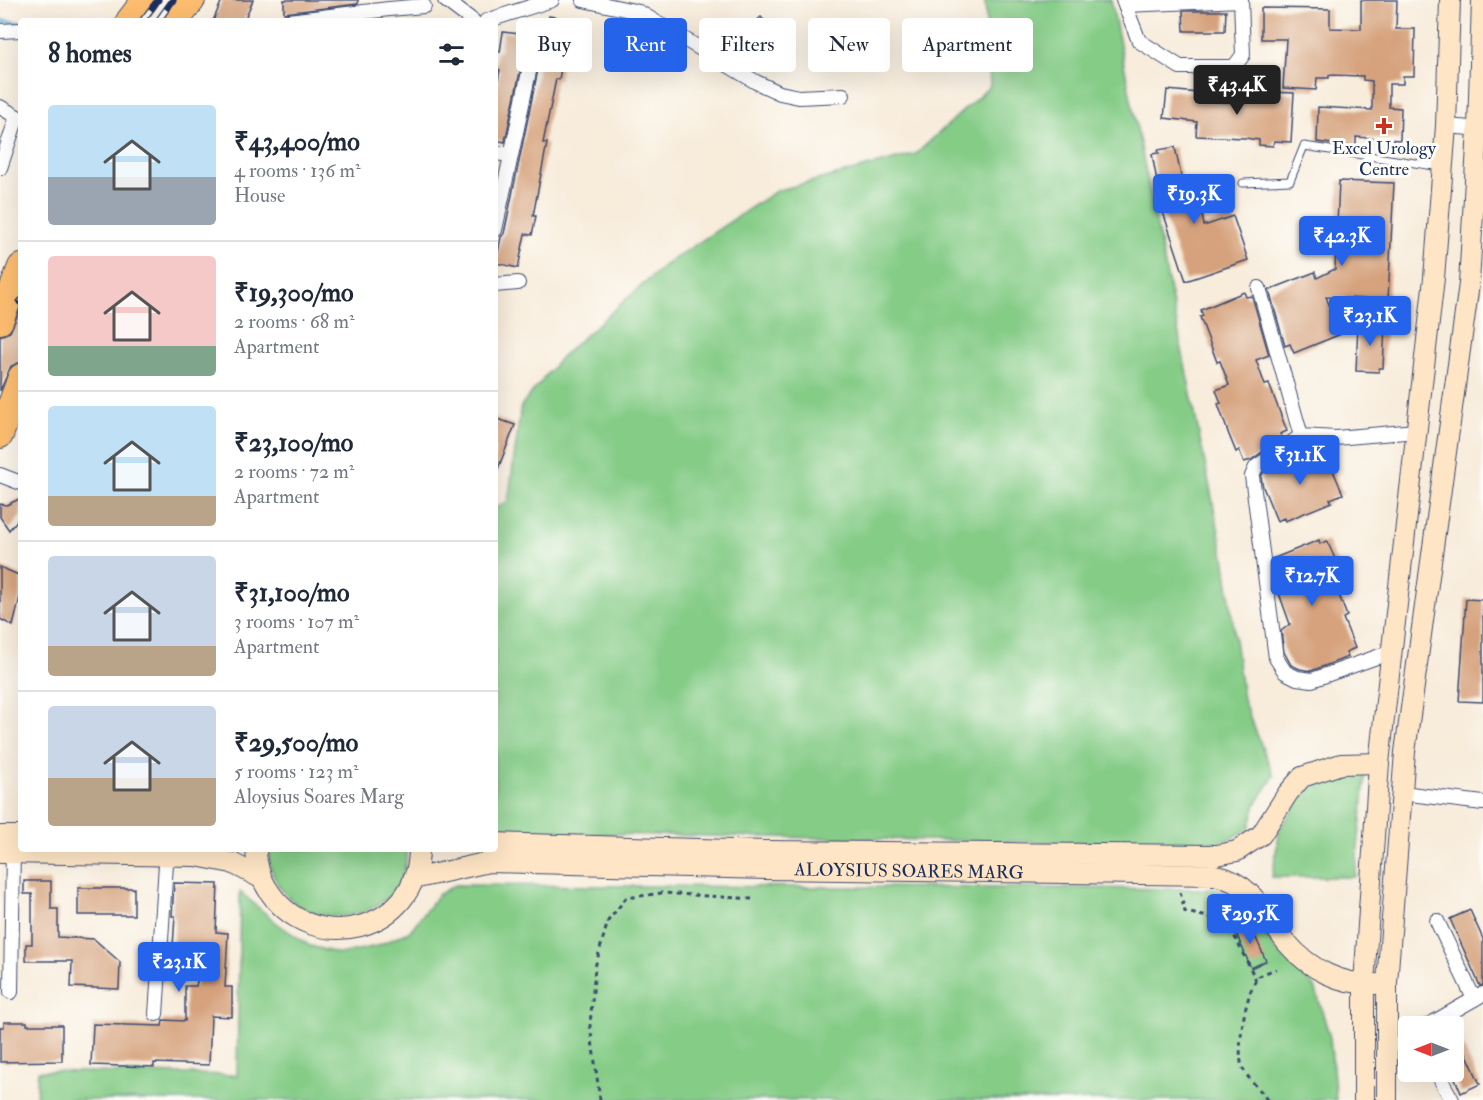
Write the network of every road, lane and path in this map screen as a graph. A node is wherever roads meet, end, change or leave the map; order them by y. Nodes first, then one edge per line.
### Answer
1 (145, 0) edge
2 (192, 0) edge
3 (445, 0) edge
4 (552, 0) edge
5 (583, 0) edge
6 (1241, 0) edge
7 (1450, 0) edge
8 (1482, 0) edge
9 (1214, 1) edge
10 (1141, 2) edge
11 (424, 3) edge
12 (1124, 3) edge
13 (131, 18) edge
14 (178, 18) edge
15 (313, 18) edge
16 (422, 18) edge
17 (469, 18) edge
18 (495, 18) edge
19 (18, 30) edge
20 (0, 31) edge
21 (529, 72) edge
22 (843, 95) dead end
23 (0, 107) edge
24 (18, 117) edge
25 (18, 121) edge
26 (1446, 126) junction
27 (1481, 134) edge
28 (498, 153) edge
29 (511, 155) junction
30 (0, 168) edge
31 (1443, 168) junction
32 (1243, 183) dead end
33 (498, 216) edge
34 (1475, 277) edge
35 (14, 279) edge
36 (518, 283) dead end
37 (498, 285) edge
38 (1259, 288) dead end
39 (0, 321) edge
40 (1423, 376) junction
41 (1456, 381) junction
42 (18, 385) edge
43 (1416, 431) junction
44 (0, 435) edge
45 (1301, 436) junction
46 (0, 475) edge
47 (18, 482) edge
48 (1391, 652) junction
49 (1378, 771) junction
50 (1402, 787) junction
51 (1483, 803) edge
52 (9, 843) edge
53 (498, 843) edge
54 (167, 852) edge
55 (257, 852) edge
56 (419, 852) edge
57 (233, 856) edge
58 (767, 860) junction
59 (1179, 864) junction
60 (261, 878) junction
61 (413, 879) junction
62 (753, 899) dead end
63 (1437, 921) dead end
64 (1276, 969) dead end
65 (1256, 980) junction
66 (1387, 983) junction
67 (1364, 984) junction
68 (11, 993) dead end
69 (1478, 997) edge
70 (156, 1014) dead end
71 (1445, 1016) edge
72 (1443, 1082) edge
73 (600, 1100) edge
74 (1267, 1100) edge
75 (1364, 1100) edge
76 (1387, 1100) edge
77 (1452, 1100) edge

1 - 13 highway
2 - 14 highway
3 - 17 street
4 - 18 street
5 - 22 street
6 - 9 street
6 - 12 street
7 - 26 main road
8 - 27 main road
9 - 10 street
10 - 12 street
11 - 15 street
11 - 16 street
19 - 20 street
21 - 29 street
23 - 24 street
25 - 30 street
26 - 27 street
26 - 31 main road
27 - 34 main road
28 - 29 street
29 - 33 street
31 - 32 lane
31 - 40 main road
34 - 41 main road
35 - 39 highway
36 - 37 street
38 - 45 street
40 - 41 main road
40 - 43 main road
41 - 50 main road
42 - 44 highway
43 - 45 street
43 - 48 main road
45 - 48 street
46 - 47 street
48 - 49 main road
49 - 50 main road, ALOYSIUS SOARES MARG
49 - 59 main road, ALOYSIUS SOARES MARG
49 - 67 main road
50 - 51 street
50 - 66 main road
52 - 68 street
53 - 58 main road, ALOYSIUS SOARES MARG
54 - 57 main road
54 - 70 street
55 - 60 main road
56 - 61 main road
57 - 60 main road
58 - 59 main road, ALOYSIUS SOARES MARG
58 - 61 main road, ALOYSIUS SOARES MARG
59 - 65 path
59 - 67 main road, ALOYSIUS SOARES MARG
60 - 61 main road
62 - 73 path
63 - 69 street
64 - 65 path
65 - 74 path
66 - 67 main road, ALOYSIUS SOARES MARG
66 - 76 main road
67 - 75 main road
69 - 71 street
72 - 77 street

